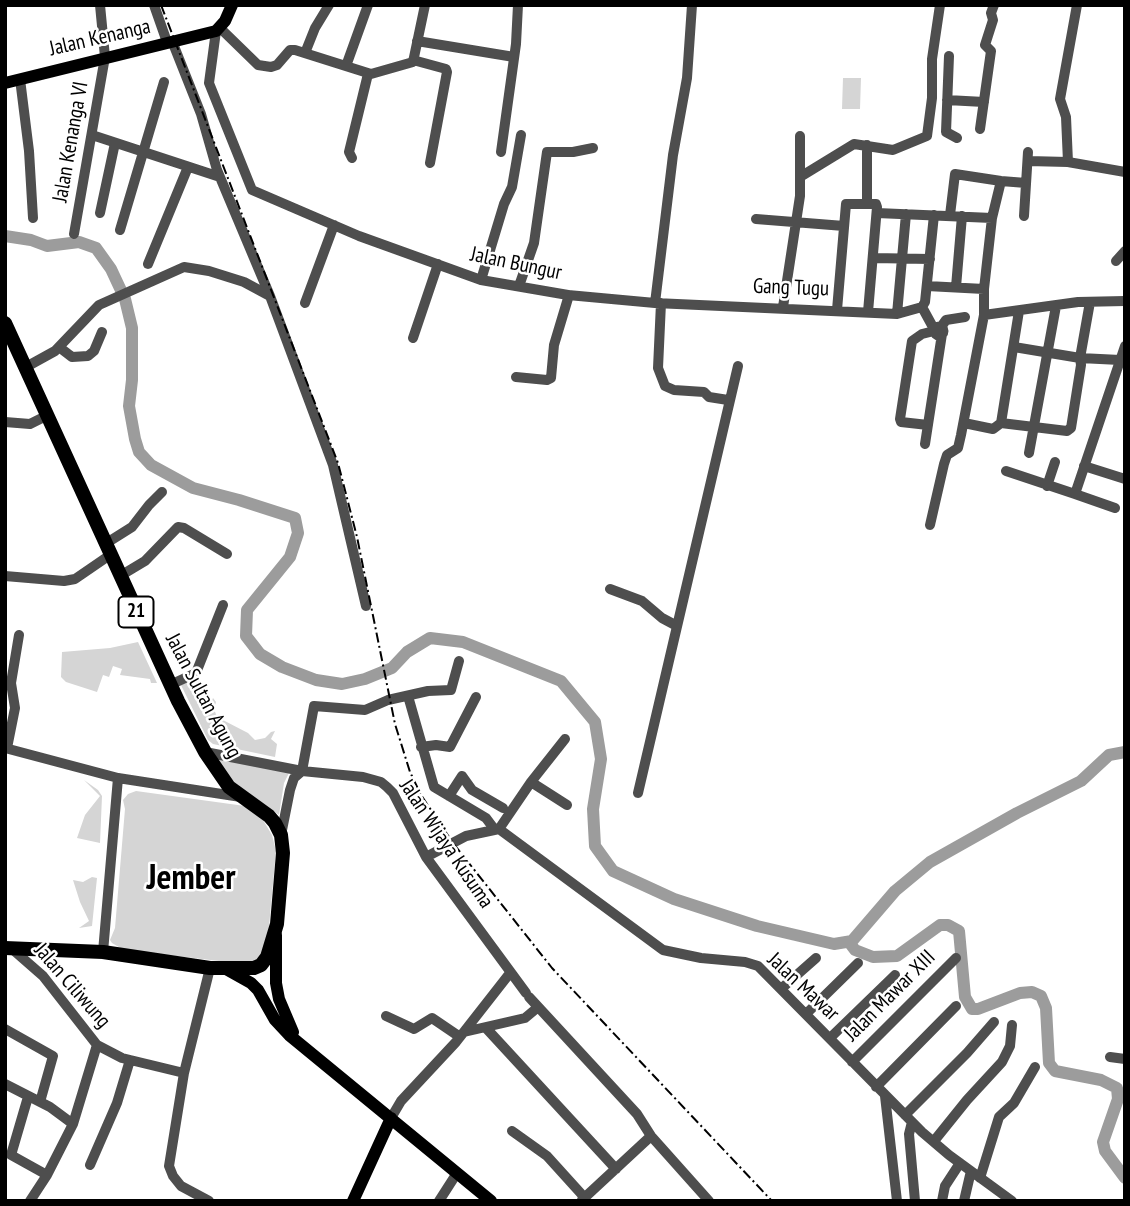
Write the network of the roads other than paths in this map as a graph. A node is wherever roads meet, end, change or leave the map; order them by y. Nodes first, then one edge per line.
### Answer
1 (100, 5) edge
2 (154, 5) edge
3 (232, 5) edge
4 (329, 5) edge
5 (368, 5) edge
6 (425, 5) edge
7 (518, 5) edge
8 (692, 5) edge
9 (940, 5) edge
10 (993, 5) edge
11 (1077, 5) edge
12 (218, 29) junction
13 (170, 41) junction
14 (417, 41) junction
15 (305, 53) junction
16 (949, 56) dead end
17 (105, 57) junction
18 (514, 57) junction
19 (413, 60) junction
20 (346, 66) junction
21 (370, 74) junction
22 (20, 79) junction
23 (164, 82) dead end
24 (5, 83) edge
25 (947, 100) junction
26 (984, 102) junction
27 (980, 129) dead end
28 (92, 135) junction
29 (521, 135) dead end
30 (800, 136) dead end
31 (957, 138) dead end
32 (116, 143) junction
33 (867, 145) junction
34 (593, 148) dead end
35 (143, 152) junction
36 (501, 152) dead end
37 (352, 158) dead end
38 (1068, 162) junction
39 (430, 163) dead end
40 (188, 167) junction
41 (1125, 172) edge
42 (220, 177) junction
43 (800, 177) junction
44 (1001, 181) junction
45 (1026, 183) junction
46 (867, 204) junction
47 (100, 213) dead end
48 (877, 213) junction
49 (906, 214) junction
50 (934, 215) junction
51 (950, 215) junction
52 (962, 216) junction
53 (1024, 216) dead end
54 (33, 218) dead end
55 (992, 218) junction
56 (756, 219) dead end
57 (797, 223) junction
58 (334, 225) junction
59 (845, 226) junction
60 (120, 230) dead end
61 (74, 233) dead end
62 (1125, 251) edge
63 (873, 258) junction
64 (902, 258) junction
65 (930, 259) junction
66 (1116, 261) dead end
67 (148, 264) dead end
68 (438, 264) junction
69 (481, 280) junction
70 (519, 286) junction
71 (927, 286) junction
72 (956, 287) junction
73 (984, 289) junction
74 (569, 295) junction
75 (270, 296) junction
76 (1125, 301) edge
77 (1090, 302) junction
78 (305, 303) dead end
79 (658, 303) junction
80 (923, 306) junction
81 (1056, 306) junction
82 (783, 307) junction
83 (985, 309) junction
84 (837, 310) junction
85 (1018, 311) junction
86 (868, 312) junction
87 (897, 314) junction
88 (965, 317) dead end
89 (5, 324) edge
90 (938, 330) junction
91 (102, 332) dead end
92 (413, 338) dead end
93 (1125, 346) edge
94 (60, 347) junction
95 (1014, 347) junction
96 (1048, 353) junction
97 (1080, 358) junction
98 (1120, 360) junction
99 (738, 366) dead end
100 (26, 367) junction
101 (516, 377) dead end
102 (728, 400) junction
103 (48, 415) junction
104 (5, 422) edge
105 (964, 423) junction
106 (1001, 423) junction
107 (928, 425) junction
108 (1034, 429) junction
109 (925, 444) dead end
110 (1029, 453) dead end
111 (1055, 462) dead end
112 (1084, 466) junction
113 (1006, 471) dead end
114 (1125, 480) edge
115 (1047, 486) junction
116 (162, 492) dead end
117 (1075, 494) junction
118 (1115, 508) dead end
119 (930, 526) dead end
120 (108, 550) junction
121 (227, 554) dead end
122 (5, 576) edge
123 (120, 576) junction
124 (610, 589) dead end
125 (223, 605) dead end
126 (366, 606) dead end
127 (677, 626) junction
128 (19, 635) dead end
129 (459, 662) dead end
130 (170, 685) junction
131 (408, 696) junction
132 (476, 697) dead end
133 (565, 739) dead end
134 (421, 747) junction
135 (6, 748) edge
136 (205, 752) junction
137 (302, 771) junction
138 (118, 778) junction
139 (531, 782) junction
140 (638, 793) dead end
141 (449, 796) junction
142 (244, 798) junction
143 (567, 805) dead end
144 (503, 808) dead end
145 (497, 830) junction
146 (281, 835) junction
147 (426, 857) junction
148 (276, 924) junction
149 (8, 948) edge
150 (103, 952) junction
151 (816, 958) dead end
152 (956, 958) dead end
153 (858, 963) dead end
154 (210, 968) junction
155 (226, 969) junction
156 (510, 972) junction
157 (895, 975) dead end
158 (782, 988) junction
159 (956, 1006) dead end
160 (537, 1008) junction
161 (806, 1014) junction
162 (386, 1016) dead end
163 (994, 1022) dead end
164 (1012, 1025) dead end
165 (5, 1028) edge
166 (486, 1028) junction
167 (462, 1035) junction
168 (830, 1038) junction
169 (97, 1045) junction
170 (303, 1046) junction
171 (1110, 1057) dead end
172 (1125, 1059) edge
173 (130, 1060) junction
174 (852, 1062) junction
175 (1035, 1067) dead end
176 (184, 1073) junction
177 (5, 1084) edge
178 (876, 1087) junction
179 (885, 1096) junction
180 (28, 1097) junction
181 (40, 1102) junction
182 (391, 1118) junction
183 (908, 1119) junction
184 (73, 1124) junction
185 (512, 1131) dead end
186 (651, 1136) junction
187 (934, 1142) junction
188 (960, 1163) junction
189 (90, 1165) dead end
190 (616, 1169) junction
191 (457, 1173) junction
192 (47, 1175) junction
193 (976, 1175) junction
194 (584, 1199) edge
195 (30, 1201) edge
196 (209, 1201) edge
197 (353, 1201) edge
198 (439, 1201) edge
199 (491, 1201) edge
200 (709, 1201) edge
201 (897, 1201) edge
202 (915, 1201) edge
203 (942, 1201) edge
204 (964, 1201) edge
205 (1012, 1201) edge

1 - 17 street, Jalan Kenanga VI
2 - 13 street
3 - 12 main road
4 - 15 street
5 - 20 street
6 - 14 street
7 - 18 street
8 - 79 street
9 - 33 street
10 - 26 street
11 - 38 street
12 - 13 main road, Jalan Kenanga
12 - 15 street
12 - 58 street, Jalan Bungur
13 - 17 main road, Jalan Kenanga
13 - 42 street
14 - 18 street
14 - 19 street
15 - 20 street
16 - 25 street
17 - 22 main road, Jalan Kenanga
17 - 28 street, Jalan Kenanga VI
18 - 36 street
19 - 21 street
19 - 39 street
20 - 21 street
21 - 37 street
22 - 24 main road, Jalan Kenanga
22 - 54 street
23 - 35 street
25 - 26 street
25 - 31 street
26 - 27 street
28 - 32 street
28 - 61 street, Jalan Kenanga VI
29 - 69 street
30 - 43 street
32 - 35 street
32 - 47 street
33 - 43 street
33 - 46 street
34 - 70 street
35 - 40 street
35 - 60 street
38 - 41 street
38 - 45 street
40 - 42 street
40 - 67 street
42 - 75 street
43 - 57 street
44 - 45 street
44 - 51 street
44 - 55 street
45 - 53 street
46 - 48 street
46 - 59 street
48 - 49 street
48 - 63 street
49 - 50 street
49 - 64 street
50 - 51 street
50 - 65 street
51 - 52 street
52 - 55 street
52 - 72 street
55 - 73 street
56 - 57 street
57 - 59 street
57 - 82 street
58 - 68 street, Jalan Bungur
58 - 78 street
59 - 84 street
62 - 66 street
63 - 64 street
63 - 86 street
64 - 65 street
64 - 87 street
65 - 71 street
68 - 69 street, Jalan Bungur
68 - 92 street
69 - 70 street, Jalan Bungur
70 - 74 street, Jalan Bungur
71 - 72 street
71 - 80 street
72 - 73 street
73 - 83 street
74 - 79 street, Jalan Bungur
74 - 101 street
75 - 94 street
75 - 126 street
76 - 77 street
77 - 81 street
77 - 97 street
79 - 82 street, Gang Tugu
79 - 102 street
80 - 87 street, Gang Tugu
80 - 90 street
81 - 85 street
81 - 96 street
82 - 84 street, Gang Tugu
83 - 85 street
83 - 105 street
84 - 86 street, Gang Tugu
85 - 95 street
86 - 87 street, Gang Tugu
88 - 90 street
89 - 100 highway, Jalan Sultan Agung / 21
90 - 107 street
90 - 107 street
91 - 94 street
93 - 98 street
94 - 100 street
95 - 96 street
95 - 106 street
96 - 97 street
96 - 108 street
97 - 98 street
97 - 108 street
98 - 112 street
99 - 102 street
100 - 103 highway, Jalan Sultan Agung / 21
102 - 127 street
103 - 104 street
103 - 120 highway, Jalan Sultan Agung / 21
105 - 106 street
105 - 119 street
106 - 108 street
107 - 109 street
108 - 110 street
111 - 115 street
112 - 114 street
112 - 117 street
113 - 115 street
115 - 117 street
116 - 120 street
117 - 118 street
120 - 122 street
120 - 123 highway, Jalan Sultan Agung / 21
121 - 123 street
123 - 130 highway, Jalan Sultan Agung / 21
124 - 127 street
125 - 130 street
127 - 140 street
128 - 135 street
129 - 131 street
130 - 136 highway, Jalan Sultan Agung / 21
131 - 134 street
131 - 137 street
132 - 134 street
133 - 139 street
134 - 141 street
135 - 138 street
136 - 137 street
136 - 142 highway, Jalan Sultan Agung / 21
137 - 146 street
137 - 147 street, Jalan Wijaya Kusuma
138 - 142 street
138 - 150 street
139 - 143 street
139 - 145 street
141 - 144 street
141 - 145 street, Jalan Mawar
142 - 146 highway, Jalan Sultan Agung / 21
145 - 147 street
145 - 158 street, Jalan Mawar
146 - 148 highway
147 - 156 street, Jalan Wijaya Kusuma
148 - 155 highway
148 - 170 main road
149 - 150 highway
149 - 169 street, Jalan Ciliwung
150 - 154 highway
151 - 158 street
152 - 174 street, Jalan Mawar XIII
153 - 161 street
154 - 155 highway
154 - 176 street
155 - 170 main road
156 - 160 street, Jalan Wijaya Kusuma
156 - 167 street
157 - 168 street
158 - 161 street, Jalan Mawar
159 - 178 street
160 - 166 street
160 - 186 street, Jalan Wijaya Kusuma
161 - 168 street, Jalan Mawar
162 - 167 street
163 - 183 street
164 - 187 street
165 - 181 street
166 - 167 street
166 - 190 street
167 - 182 street
168 - 174 street, Jalan Mawar
169 - 173 street, Jalan Ciliwung
169 - 184 street
170 - 182 main road
171 - 172 street
173 - 176 street, Jalan Ciliwung
173 - 189 street
174 - 178 street, Jalan Mawar
175 - 193 street
176 - 196 street
177 - 180 street
178 - 179 street, Jalan Mawar
179 - 183 street, Jalan Mawar
179 - 201 street
180 - 181 street
180 - 192 street
181 - 184 street
182 - 191 main road
182 - 197 main road
183 - 187 street, Jalan Mawar
183 - 202 street
184 - 192 street
185 - 194 street
186 - 190 street
186 - 200 street, Jalan Wijaya Kusuma
187 - 188 street, Jalan Mawar
188 - 193 street, Jalan Mawar
188 - 203 street
190 - 194 street
191 - 198 street
191 - 199 main road
192 - 195 street
193 - 204 street
193 - 205 street, Jalan Mawar

